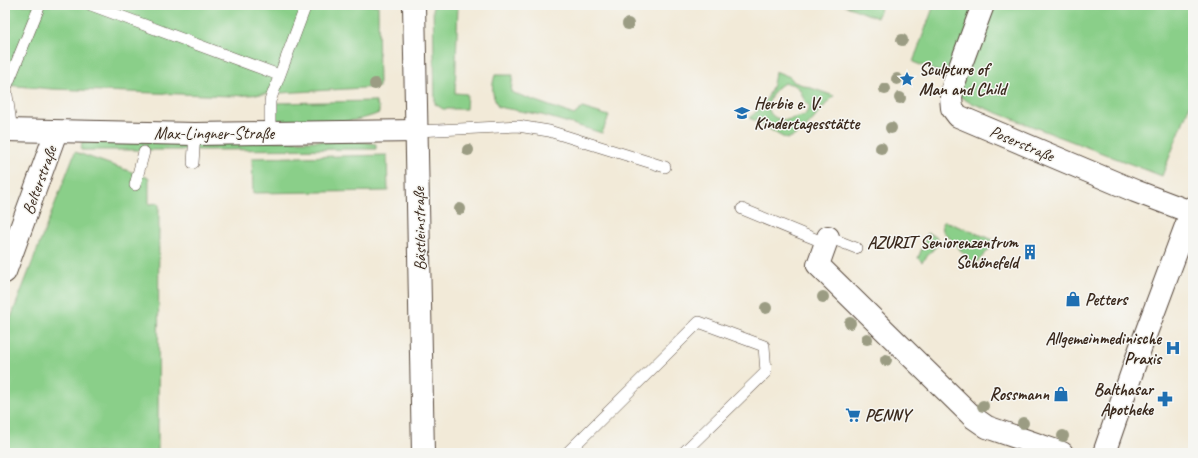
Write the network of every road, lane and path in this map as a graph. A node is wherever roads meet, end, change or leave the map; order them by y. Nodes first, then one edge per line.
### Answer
1 (40, 5) edge
2 (91, 5) edge
3 (306, 5) edge
4 (414, 5) edge
5 (983, 5) edge
6 (279, 75) junction
7 (6, 88) edge
8 (8, 130) edge
9 (417, 131) junction
10 (56, 132) junction
11 (270, 133) junction
12 (195, 134) junction
13 (144, 152) dead end
14 (193, 163) dead end
15 (665, 167) dead end
16 (135, 185) dead end
17 (742, 209) dead end
18 (1192, 211) edge
19 (826, 240) junction
20 (10, 245) edge
21 (856, 248) dead end
22 (5, 272) edge
23 (423, 453) edge
24 (567, 453) edge
25 (683, 453) edge
26 (1062, 453) edge
27 (1104, 453) edge

1 - 7 lane, Max-Lingner-Straße
2 - 6 lane
3 - 6 lane
4 - 9 street, Bästleinstraße
5 - 18 street, Poserstraße
6 - 11 lane
7 - 8 lane, Max-Lingner-Straße
8 - 10 street, Max-Lingner-Straße
9 - 11 street, Max-Lingner-Straße
9 - 15 lane
9 - 23 street, Bästleinstraße
10 - 12 street, Max-Lingner-Straße
10 - 20 street, Belterstraße
11 - 12 street, Max-Lingner-Straße
12 - 14 lane
13 - 16 lane
17 - 19 lane
18 - 27 street
19 - 21 lane
19 - 26 street
20 - 22 street, Belterstraße
24 - 25 lane

